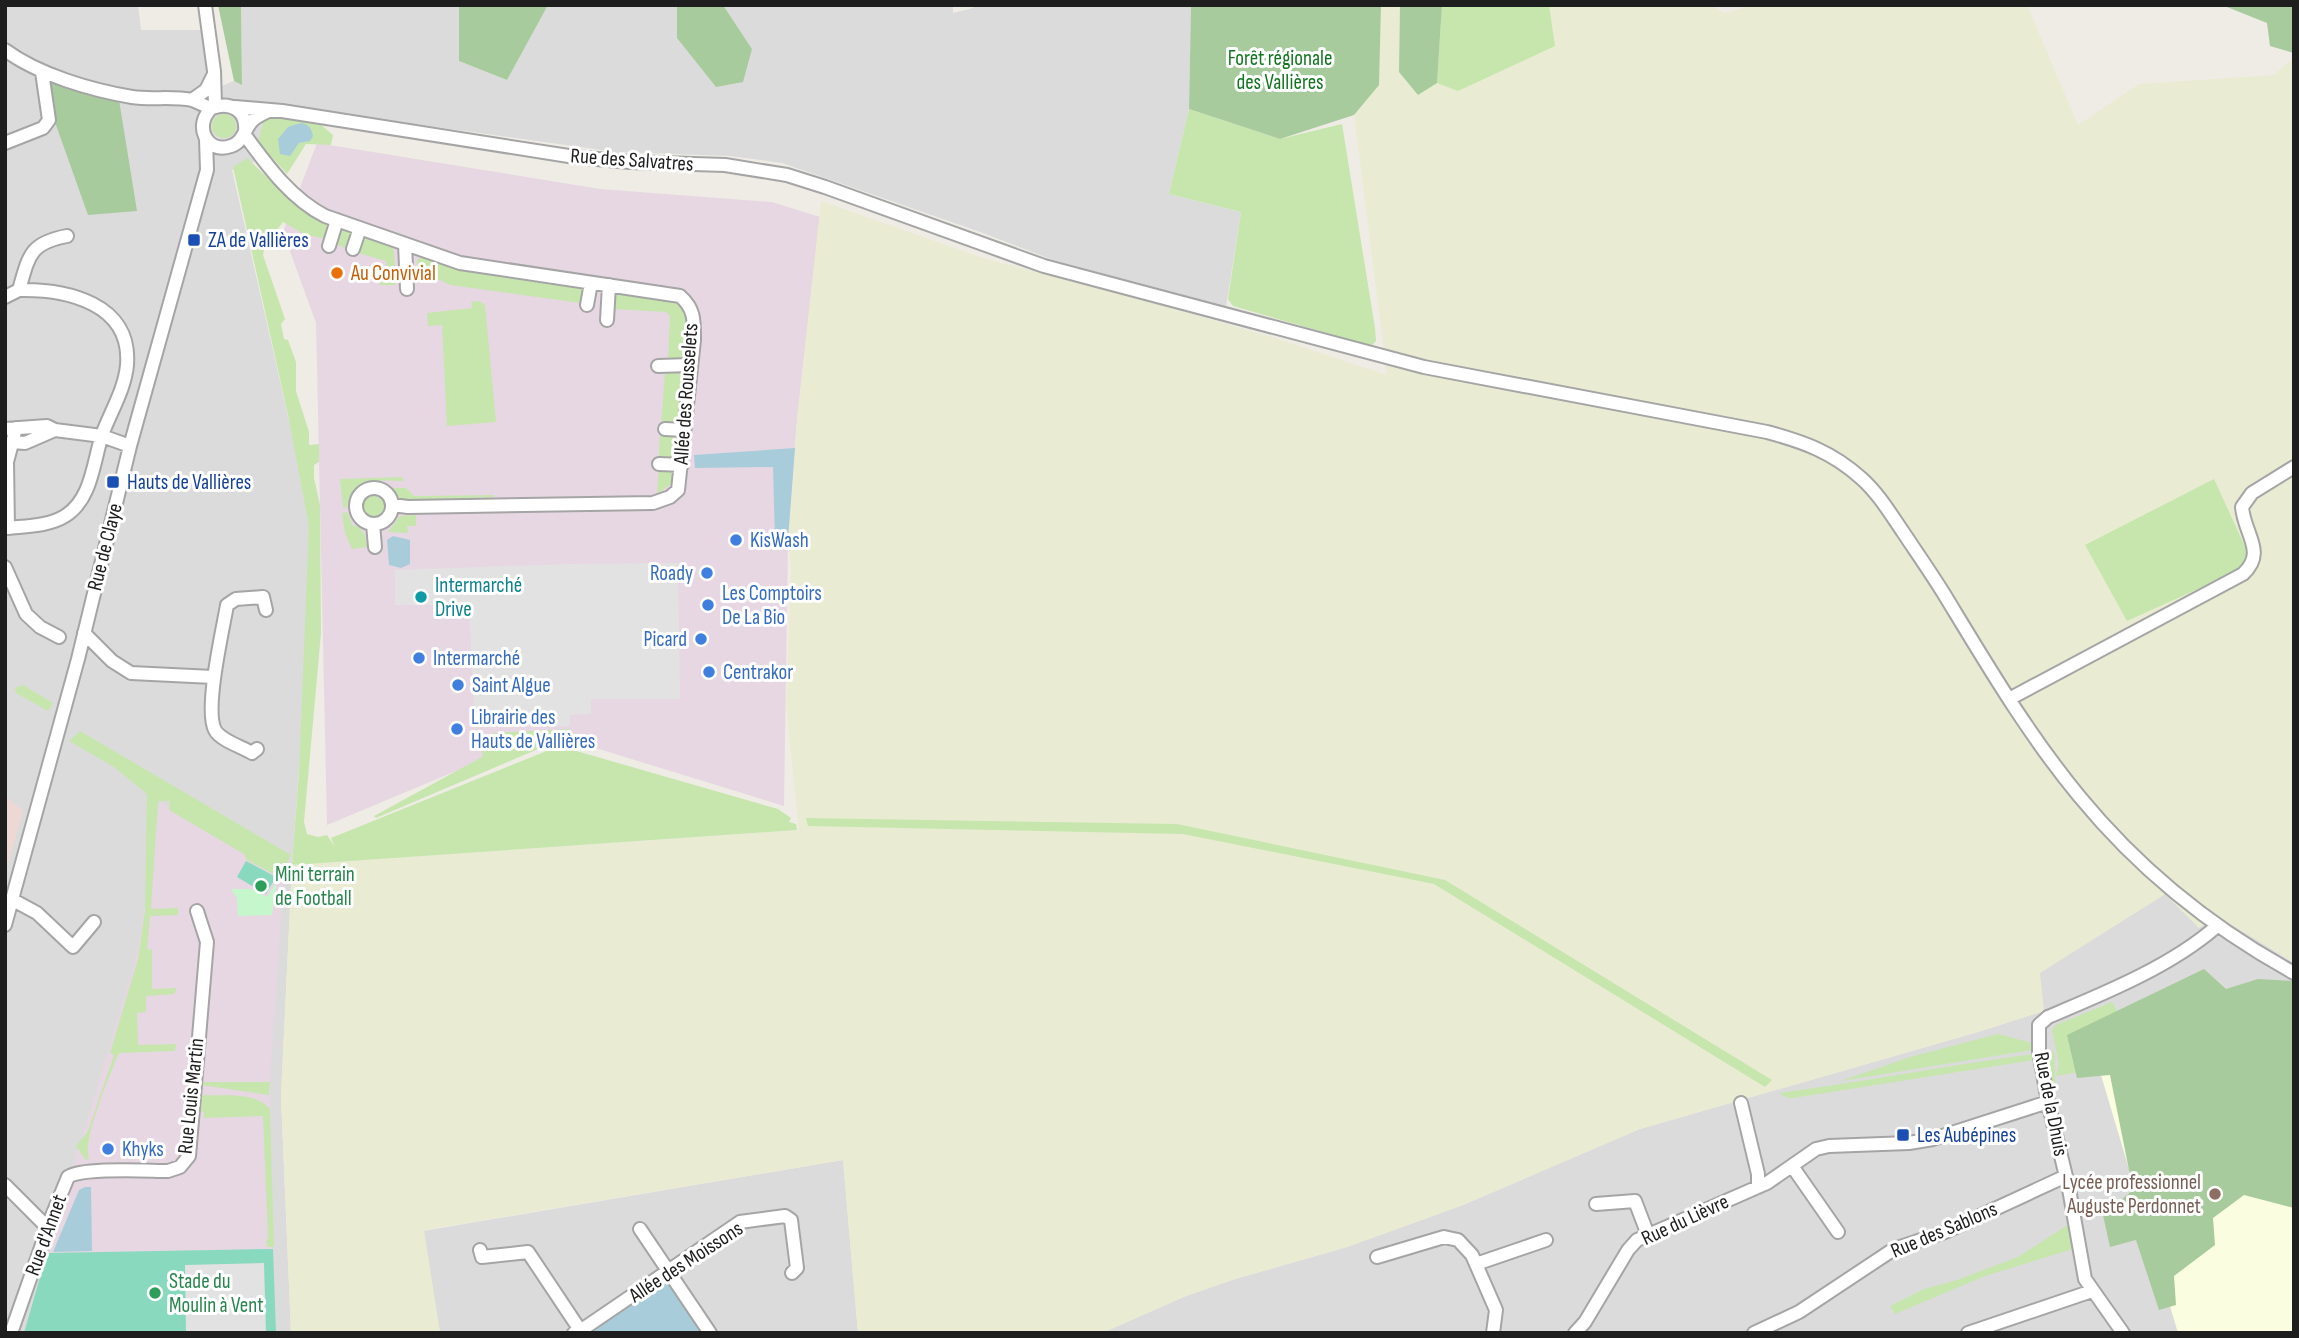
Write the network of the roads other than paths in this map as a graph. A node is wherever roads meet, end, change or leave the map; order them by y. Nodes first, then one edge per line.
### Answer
1 (205, 5) edge
2 (5, 50) edge
3 (42, 72) junction
4 (214, 72) junction
5 (188, 100) junction
6 (223, 107) junction
7 (272, 110) junction
8 (204, 132) junction
9 (244, 133) junction
10 (5, 143) edge
11 (228, 147) junction
12 (261, 160) junction
13 (207, 170) junction
14 (337, 220) junction
15 (360, 228) junction
16 (67, 236) dead end
17 (405, 244) junction
18 (329, 246) dead end
19 (353, 248) dead end
20 (591, 283) junction
21 (610, 285) junction
22 (407, 289) dead end
23 (19, 290) junction
24 (5, 297) edge
25 (587, 305) dead end
26 (607, 320) dead end
27 (691, 365) junction
28 (658, 366) dead end
29 (11, 428) edge
30 (665, 429) dead end
31 (55, 430) junction
32 (684, 430) junction
33 (102, 436) junction
34 (13, 442) junction
35 (130, 446) junction
36 (659, 464) dead end
37 (682, 465) junction
38 (2294, 467) edge
39 (392, 505) junction
40 (373, 524) junction
41 (7, 529) edge
42 (375, 547) dead end
43 (5, 567) edge
44 (266, 610) dead end
45 (84, 633) junction
46 (59, 637) dead end
47 (213, 677) junction
48 (2008, 699) junction
49 (257, 749) dead end
50 (13, 900) junction
51 (197, 911) dead end
52 (94, 922) dead end
53 (5, 925) edge
54 (2217, 926) junction
55 (2294, 974) edge
56 (2048, 1102) junction
57 (1741, 1103) dead end
58 (1792, 1166) junction
59 (68, 1177) joint
60 (2066, 1177) junction
61 (5, 1185) edge
62 (1758, 1187) junction
63 (1596, 1204) dead end
64 (48, 1228) junction
65 (640, 1229) dead end
66 (1838, 1232) dead end
67 (1647, 1235) junction
68 (1546, 1240) dead end
69 (480, 1250) dead end
70 (1377, 1257) dead end
71 (1476, 1264) junction
72 (669, 1271) junction
73 (792, 1273) dead end
74 (2092, 1291) junction
75 (1581, 1331) edge
76 (579, 1332) edge
77 (11, 1333) edge
78 (710, 1333) edge
79 (1493, 1333) edge
80 (1754, 1333) edge
81 (1969, 1333) edge
82 (2123, 1333) edge

1 - 4 street
2 - 3 street, Rue des Salvatres
3 - 5 street, Rue des Salvatres
3 - 10 street
4 - 5 street
4 - 6 street
5 - 6 street, Rue des Salvatres
5 - 8 street
6 - 7 street, Rue des Salvatres
6 - 8 street
6 - 9 street
7 - 9 street
7 - 48 street, Rue des Salvatres
8 - 11 street
8 - 13 street, Rue de Claye
9 - 11 street
9 - 12 street, Allée des Rousselets
11 - 12 street, Allée des Rousselets
11 - 13 street, Rue de Claye
12 - 14 street, Allée des Rousselets
13 - 35 street, Rue de Claye
14 - 15 street, Allée des Rousselets
14 - 18 street
15 - 17 street, Allée des Rousselets
15 - 19 street
16 - 23 street
17 - 20 street, Allée des Rousselets
17 - 22 street
20 - 21 street, Allée des Rousselets
20 - 25 street
21 - 26 street
21 - 27 street, Allée des Rousselets
23 - 24 street
23 - 33 street
27 - 28 street
27 - 32 street, Allée des Rousselets
29 - 31 street
29 - 34 street
30 - 32 street
31 - 33 street
31 - 34 street
32 - 37 street, Allée des Rousselets
33 - 35 street
33 - 41 street
34 - 41 street
35 - 45 street, Rue de Claye
36 - 37 street
37 - 39 street, Allée des Rousselets
38 - 48 street
39 - 40 street
39 - 40 street, Allée des Rousselets
40 - 42 street
43 - 46 street
44 - 47 street
45 - 47 street
45 - 50 street, Rue de Claye
47 - 49 street
48 - 54 street, Rue des Salvatres
50 - 52 street
50 - 53 street, Rue de Claye
51 - 59 street, Rue Louis Martin
54 - 55 street, Rue des Salvatres
54 - 56 street, Rue de la Dhuis
56 - 58 street, Rue du Lièvre
56 - 60 street, Rue de la Dhuis
57 - 62 street
58 - 62 street, Rue du Lièvre
58 - 66 street
59 - 64 street, Rue d'Annet
60 - 74 street, Rue de la Dhuis
60 - 80 street, Rue des Sablons
61 - 64 street
62 - 67 street, Rue du Lièvre
63 - 67 street
64 - 77 street, Rue d'Annet
65 - 72 street
67 - 75 street, Rue du Lièvre
68 - 71 street
69 - 76 street
70 - 71 street
71 - 79 street
72 - 73 street, Allée des Moissons
72 - 76 street, Allée des Moissons
72 - 78 street
74 - 81 street
74 - 82 street, Rue de la Dhuis

